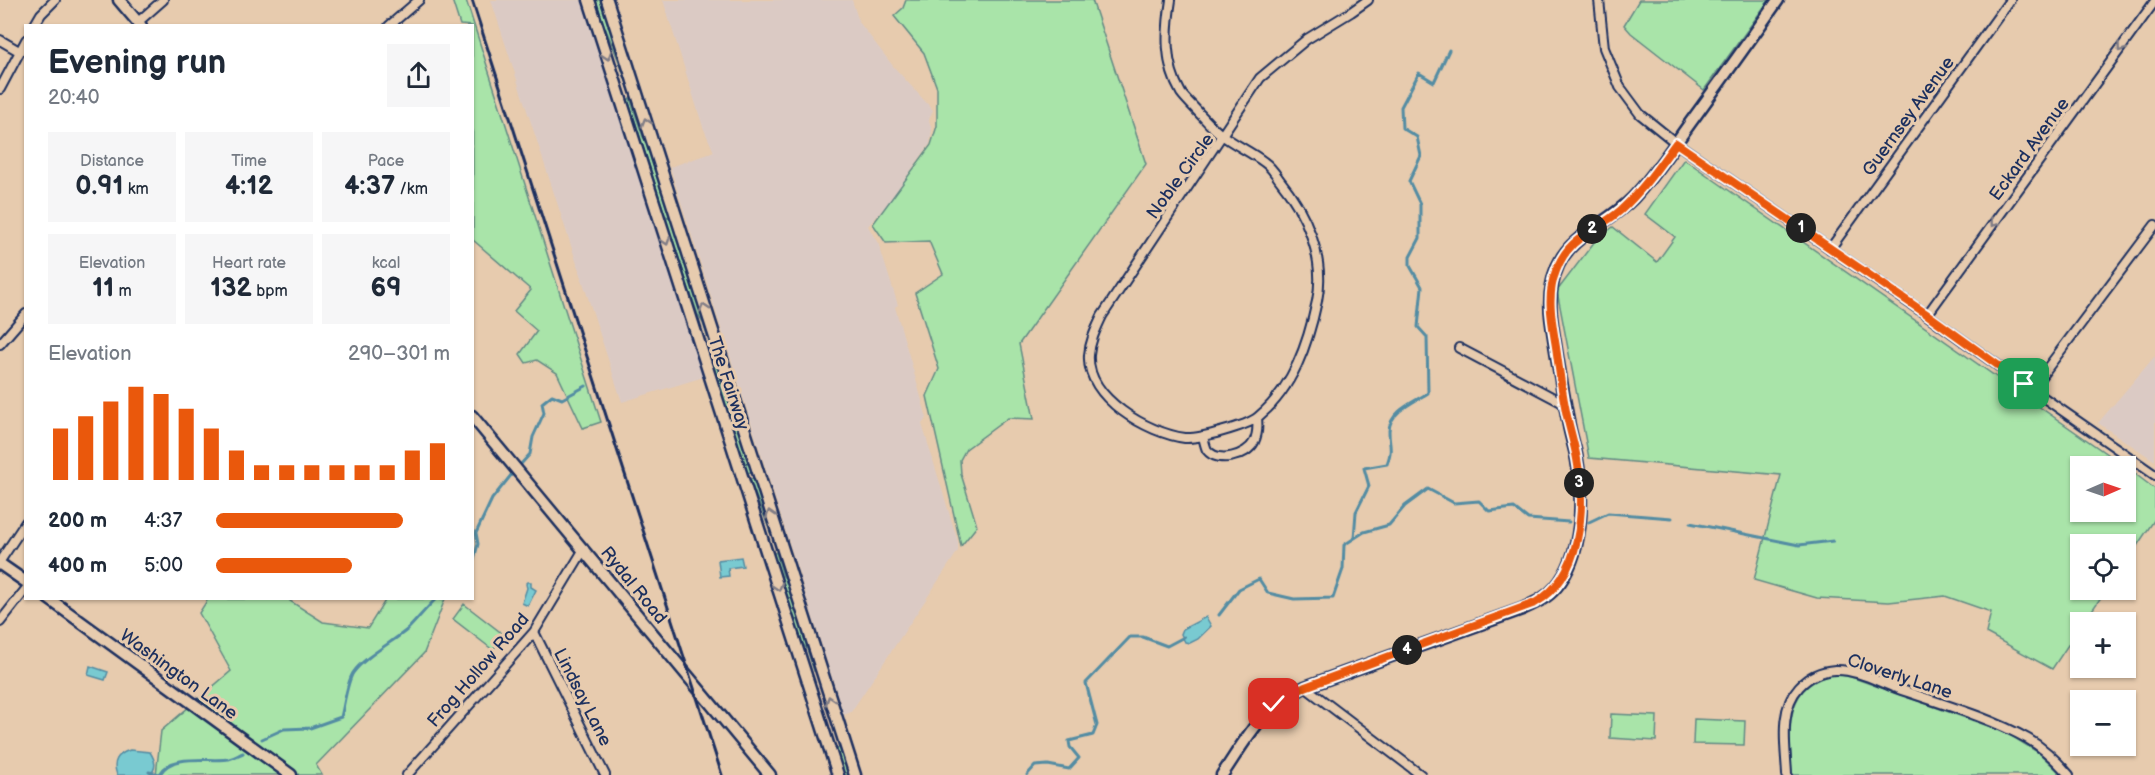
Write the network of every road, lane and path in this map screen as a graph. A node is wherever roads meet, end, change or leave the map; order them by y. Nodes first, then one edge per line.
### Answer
1 (55, 0) edge
2 (119, 0) edge
3 (163, 0) edge
4 (419, 0) edge
5 (589, 0) edge
6 (607, 0) edge
7 (1171, 0) edge
8 (1368, 0) edge
9 (1599, 0) edge
10 (1778, 0) edge
11 (2010, 0) edge
12 (2155, 1) edge
13 (35, 24) edge
14 (140, 24) edge
15 (391, 24) edge
16 (0, 40) edge
17 (24, 43) edge
18 (19, 51) junction
19 (0, 89) edge
20 (1223, 136) junction
21 (1676, 143) junction
22 (2155, 225) edge
23 (1830, 249) junction
24 (1928, 315) junction
25 (24, 316) edge
26 (0, 344) edge
27 (1458, 348) dead end
28 (2031, 390) junction
29 (1564, 404) junction
30 (474, 418) edge
31 (1257, 418) junction
32 (1203, 436) junction
33 (2155, 475) edge
34 (24, 525) edge
35 (584, 549) junction
36 (0, 563) edge
37 (24, 581) edge
38 (24, 592) edge
39 (51, 600) edge
40 (0, 622) edge
41 (534, 632) junction
42 (1305, 687) junction
43 (842, 735) junction
44 (827, 740) junction
45 (291, 775) edge
46 (406, 775) edge
47 (605, 775) edge
48 (770, 775) edge
49 (838, 775) edge
50 (855, 775) edge
51 (1222, 775) edge
52 (1421, 775) edge
53 (1787, 775) edge
54 (2069, 775) edge

1 - 13 street
2 - 14 main road
3 - 14 street
4 - 15 street
5 -> 44 main road, The Fairway
43 -> 6 main road, The Fairway
7 - 20 street
8 - 20 street
9 - 21 street
10 - 21 main road
11 - 23 street, Guernsey Avenue
12 -> 24 street, Eckard Avenue
16 - 18 street
17 - 18 street
18 - 19 street
20 - 31 street, Noble Circle
20 - 32 street, Noble Circle
21 - 23 street
21 - 29 main road
22 - 28 street
23 - 24 street
24 - 28 street
25 - 26 street
27 - 29 street
28 - 33 street
29 - 42 main road
30 - 35 main road, Rydal Road
31 - 32 street, Noble Circle
31 - 32 street, Noble Circle
34 - 36 street
35 - 41 street, Frog Hollow Road
35 - 48 main road, Rydal Road
36 - 37 main road
38 - 40 street
39 - 45 main road, Washington Lane
41 - 46 street, Frog Hollow Road
41 - 47 street, Lindsay Lane
42 - 51 main road
42 - 52 street
43 - 44 main road
43 - 50 main road, The Fairway
44 - 49 main road, The Fairway
53 - 54 street, Cloverly Lane

